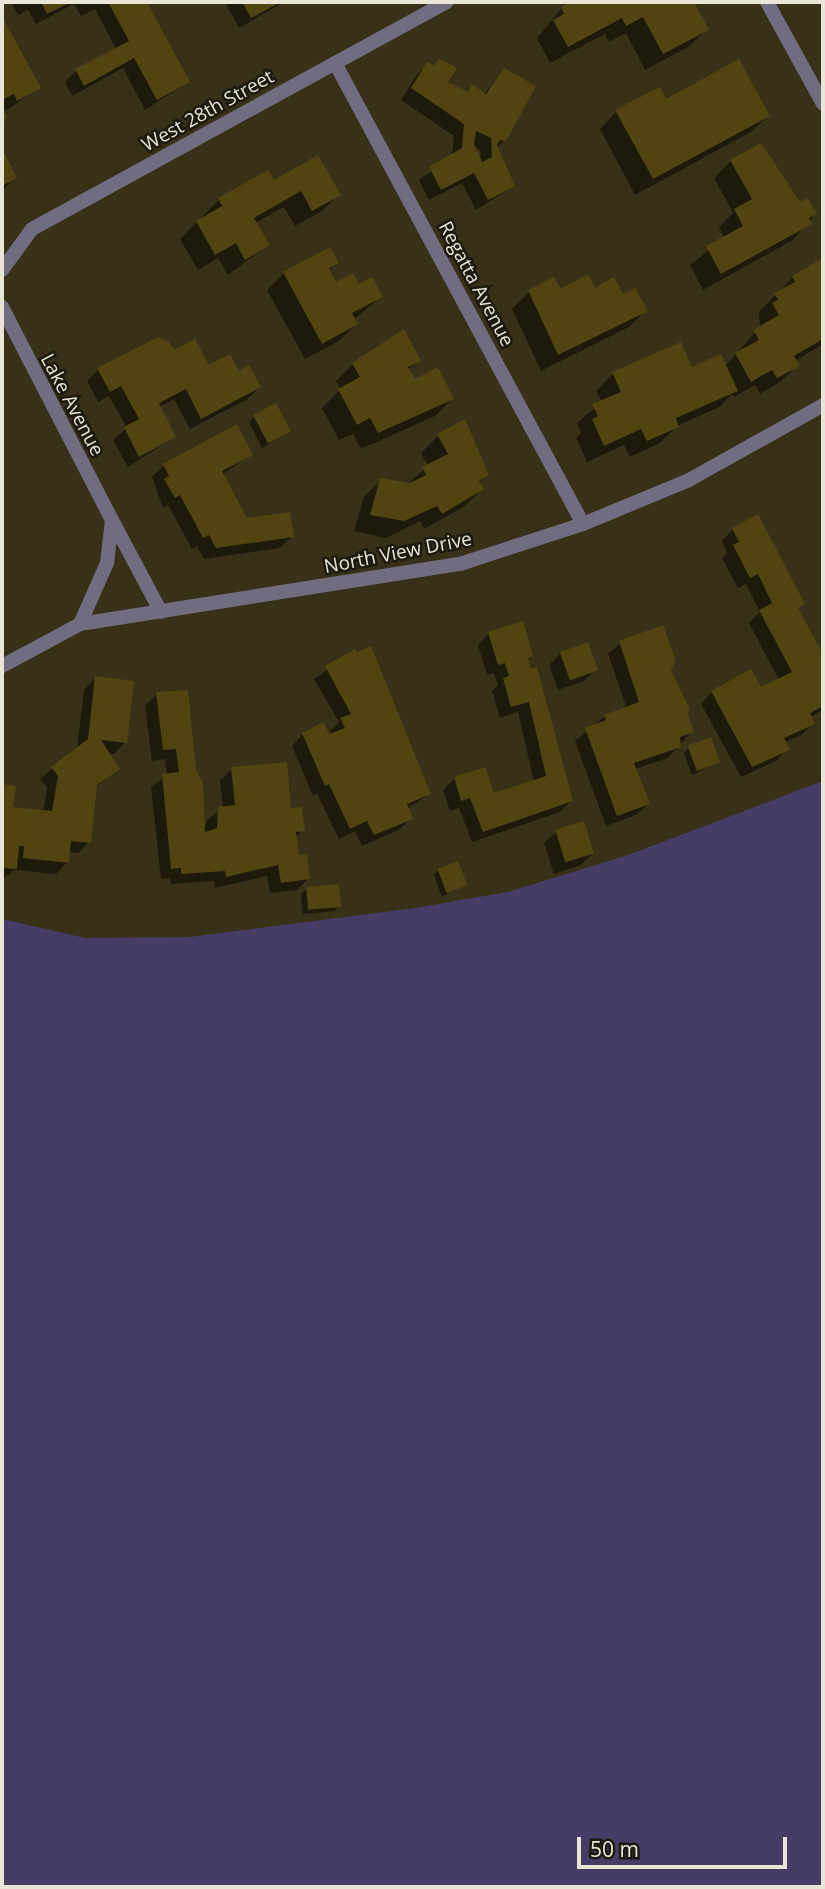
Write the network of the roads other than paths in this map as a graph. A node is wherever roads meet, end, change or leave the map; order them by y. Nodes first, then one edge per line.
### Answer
1 (447, 2) edge
2 (767, 2) edge
3 (335, 63) junction
4 (823, 104) edge
5 (2, 270) edge
6 (2, 307) edge
7 (823, 405) edge
8 (112, 520) junction
9 (583, 524) junction
10 (161, 612) junction
11 (80, 624) junction
12 (2, 666) edge

1 - 3 street, West 28th Street
2 - 4 street
3 - 5 street, West 28th Street
3 - 9 street, Regatta Avenue
6 - 8 street, Lake Avenue
7 - 9 street, North View Drive
8 - 10 street, Lake Avenue
8 - 11 street
9 - 10 street, North View Drive
10 - 11 street, North View Drive
11 - 12 street, North View Drive

